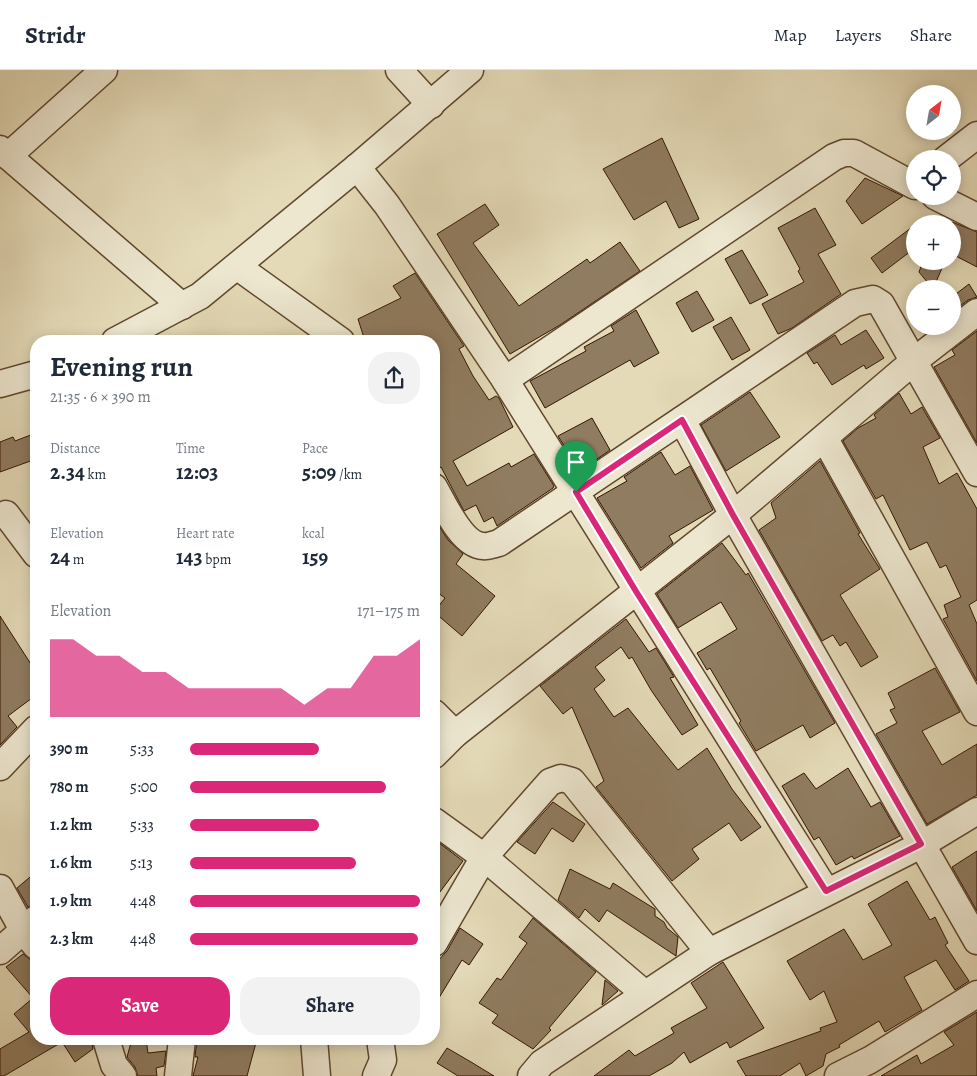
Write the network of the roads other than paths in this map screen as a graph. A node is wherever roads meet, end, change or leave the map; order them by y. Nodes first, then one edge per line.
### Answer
1 (104, 70) edge
2 (399, 70) edge
3 (470, 70) edge
4 (430, 105) junction
5 (977, 134) edge
6 (957, 150) edge
7 (4, 153) edge
8 (357, 167) junction
9 (906, 181) edge
10 (953, 205) edge
11 (977, 217) edge
12 (238, 267) junction
13 (182, 306) junction
14 (977, 312) edge
15 (314, 333) edge
16 (126, 335) edge
17 (914, 361) junction
18 (30, 380) edge
19 (505, 380) junction
20 (0, 384) edge
21 (682, 420) junction
22 (825, 439) junction
23 (977, 473) edge
24 (576, 492) junction
25 (440, 496) edge
26 (6, 514) dead end
27 (733, 515) junction
28 (30, 546) edge
29 (637, 593) junction
30 (977, 712) edge
31 (440, 719) edge
32 (455, 734) junction
33 (30, 735) edge
34 (440, 749) edge
35 (0, 767) edge
36 (977, 811) edge
37 (440, 824) edge
38 (921, 844) junction
39 (484, 857) junction
40 (0, 888) edge
41 (826, 891) junction
42 (30, 929) edge
43 (30, 933) edge
44 (440, 933) edge
45 (977, 941) edge
46 (0, 951) edge
47 (710, 952) junction
48 (645, 994) junction
49 (977, 994) edge
50 (108, 1045) edge
51 (181, 1045) edge
52 (314, 1045) edge
53 (381, 1045) edge
54 (874, 1068) edge
55 (123, 1076) edge
56 (178, 1076) edge
57 (317, 1076) edge
58 (376, 1076) edge
59 (531, 1076) edge
60 (838, 1076) edge

1 - 7 street
2 - 4 street
3 - 4 street
4 - 8 street
5 - 6 street
7 - 13 street
8 - 12 street
8 - 19 street
9 - 19 street
10 - 11 street
12 - 13 street
12 - 15 street
13 - 16 street
14 - 17 street
17 - 21 street
17 - 22 street
17 - 23 street
18 - 20 street
19 - 24 street
21 - 24 street
21 - 27 street
22 - 27 street
22 - 30 street
24 - 25 street
24 - 29 street
26 - 28 street
27 - 29 street
27 - 38 street
29 - 32 street
29 - 41 street
31 - 32 street
32 - 34 street
33 - 35 street
36 - 38 street
37 - 39 street
38 - 41 street
38 - 45 street
39 - 44 street
39 - 47 street
39 - 48 street
40 - 42 street
41 - 47 street
43 - 46 street
47 - 48 street
48 - 59 street
49 - 54 street
50 - 55 street
51 - 56 street
52 - 57 street
53 - 58 street
54 - 60 street

